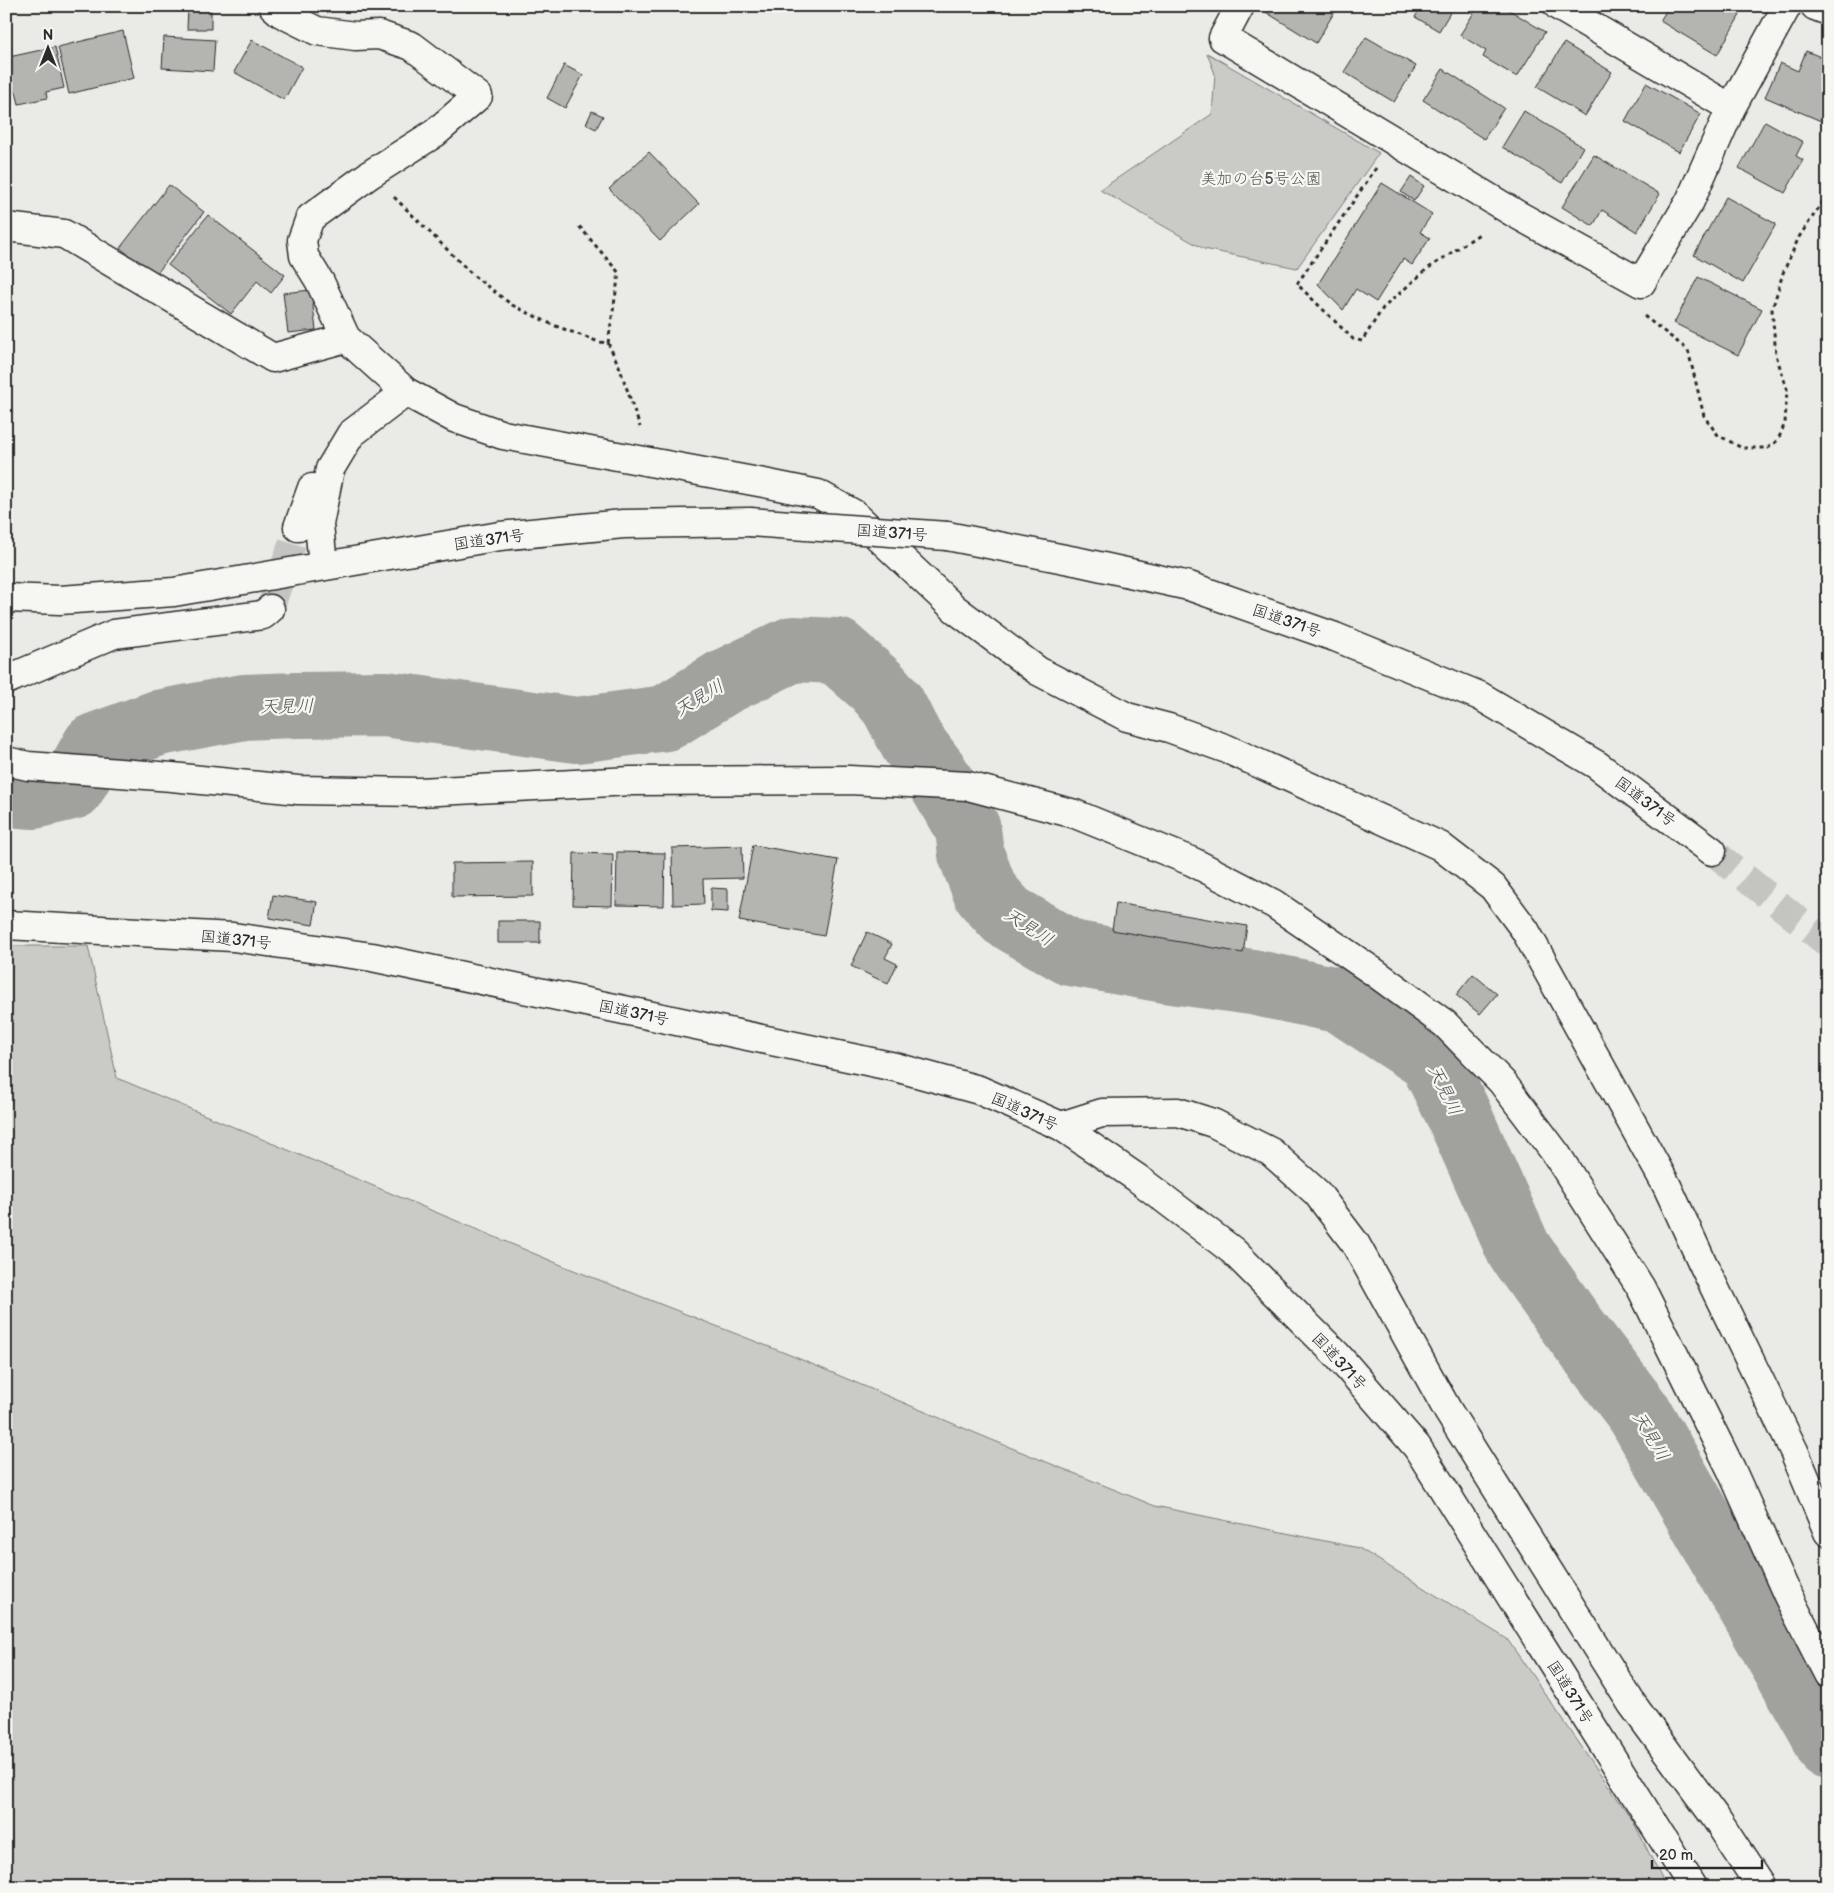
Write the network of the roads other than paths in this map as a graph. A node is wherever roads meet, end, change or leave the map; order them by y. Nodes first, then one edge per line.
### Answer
1 (274, 6) edge
2 (1240, 6) edge
3 (1558, 6) edge
4 (1787, 6) edge
5 (1815, 6) edge
6 (1828, 11) edge
7 (1731, 108) junction
8 (6, 228) edge
9 (346, 338) junction
10 (398, 385) junction
11 (298, 527) tunnel mouth
12 (323, 566) junction
13 (6, 598) edge
14 (270, 609) dead end
15 (6, 680) edge
16 (17, 763) edge
17 (1712, 851) tunnel mouth
18 (6, 925) edge
19 (1061, 1126) junction
20 (1828, 1532) edge
21 (1828, 1674) edge
22 (1694, 1887) edge
23 (1761, 1887) edge

1 - 9 main road
2 - 7 main road
3 - 7 main road
4 - 7 main road
5 - 6 main road
8 - 9 main road
9 - 10 main road
10 - 11 main road
10 - 12 main road
10 - 20 main road
12 - 13 main road, 国道371号
12 - 17 main road, 国道371号, bridge
14 - 15 main road
16 - 21 main road
18 - 19 main road, 国道371号
19 - 22 main road, 国道371号
19 - 23 main road

